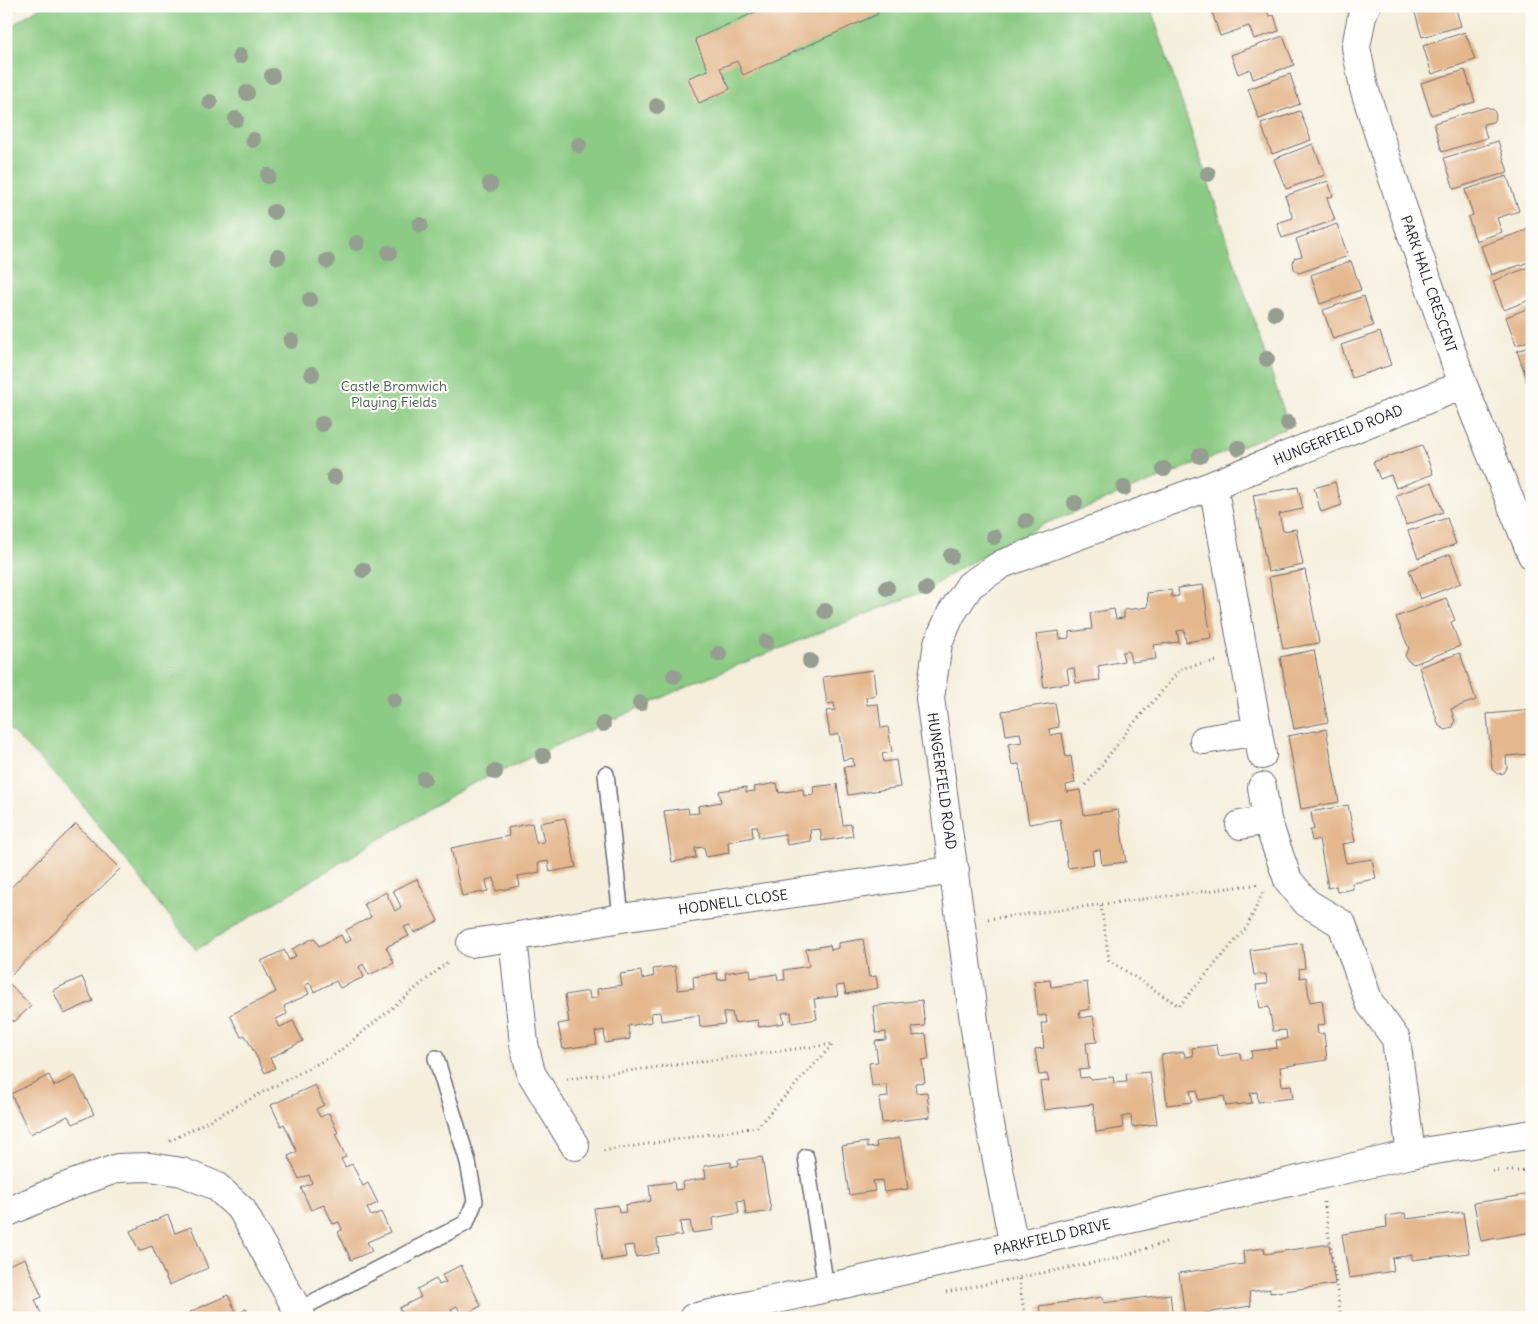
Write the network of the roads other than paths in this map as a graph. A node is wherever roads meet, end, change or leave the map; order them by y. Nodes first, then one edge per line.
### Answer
1 (1366, 6) edge
2 (1463, 385) junction
3 (1213, 485) junction
4 (1532, 555) edge
5 (1204, 740) dead end
6 (606, 774) dead end
7 (1262, 787) dead end
8 (1267, 820) junction
9 (1240, 825) dead end
10 (955, 870) junction
11 (621, 918) junction
12 (513, 938) junction
13 (471, 943) road end
14 (436, 1058) dead end
15 (1532, 1134) edge
16 (575, 1146) road end
17 (1411, 1154) junction
18 (806, 1156) dead end
19 (6, 1213) edge
20 (1014, 1246) junction
21 (826, 1288) junction
22 (300, 1314) edge
23 (699, 1317) edge

1 - 2 street, PARK HALL CRESCENT
2 - 3 street, HUNGERFIELD ROAD
2 - 4 street, PARK HALL CRESCENT
3 - 5 street
3 - 10 street, HUNGERFIELD ROAD
6 - 11 lane
7 - 8 street
8 - 9 street
8 - 17 street
10 - 11 street, HODNELL CLOSE
10 - 20 street, HUNGERFIELD ROAD
11 - 12 street, HODNELL CLOSE
12 - 13 street, HODNELL CLOSE
12 - 16 street
14 - 22 lane
15 - 17 street, PARKFIELD DRIVE
17 - 20 street, PARKFIELD DRIVE
18 - 21 lane
19 - 22 street
20 - 21 street, PARKFIELD DRIVE
21 - 23 street, PARKFIELD DRIVE

